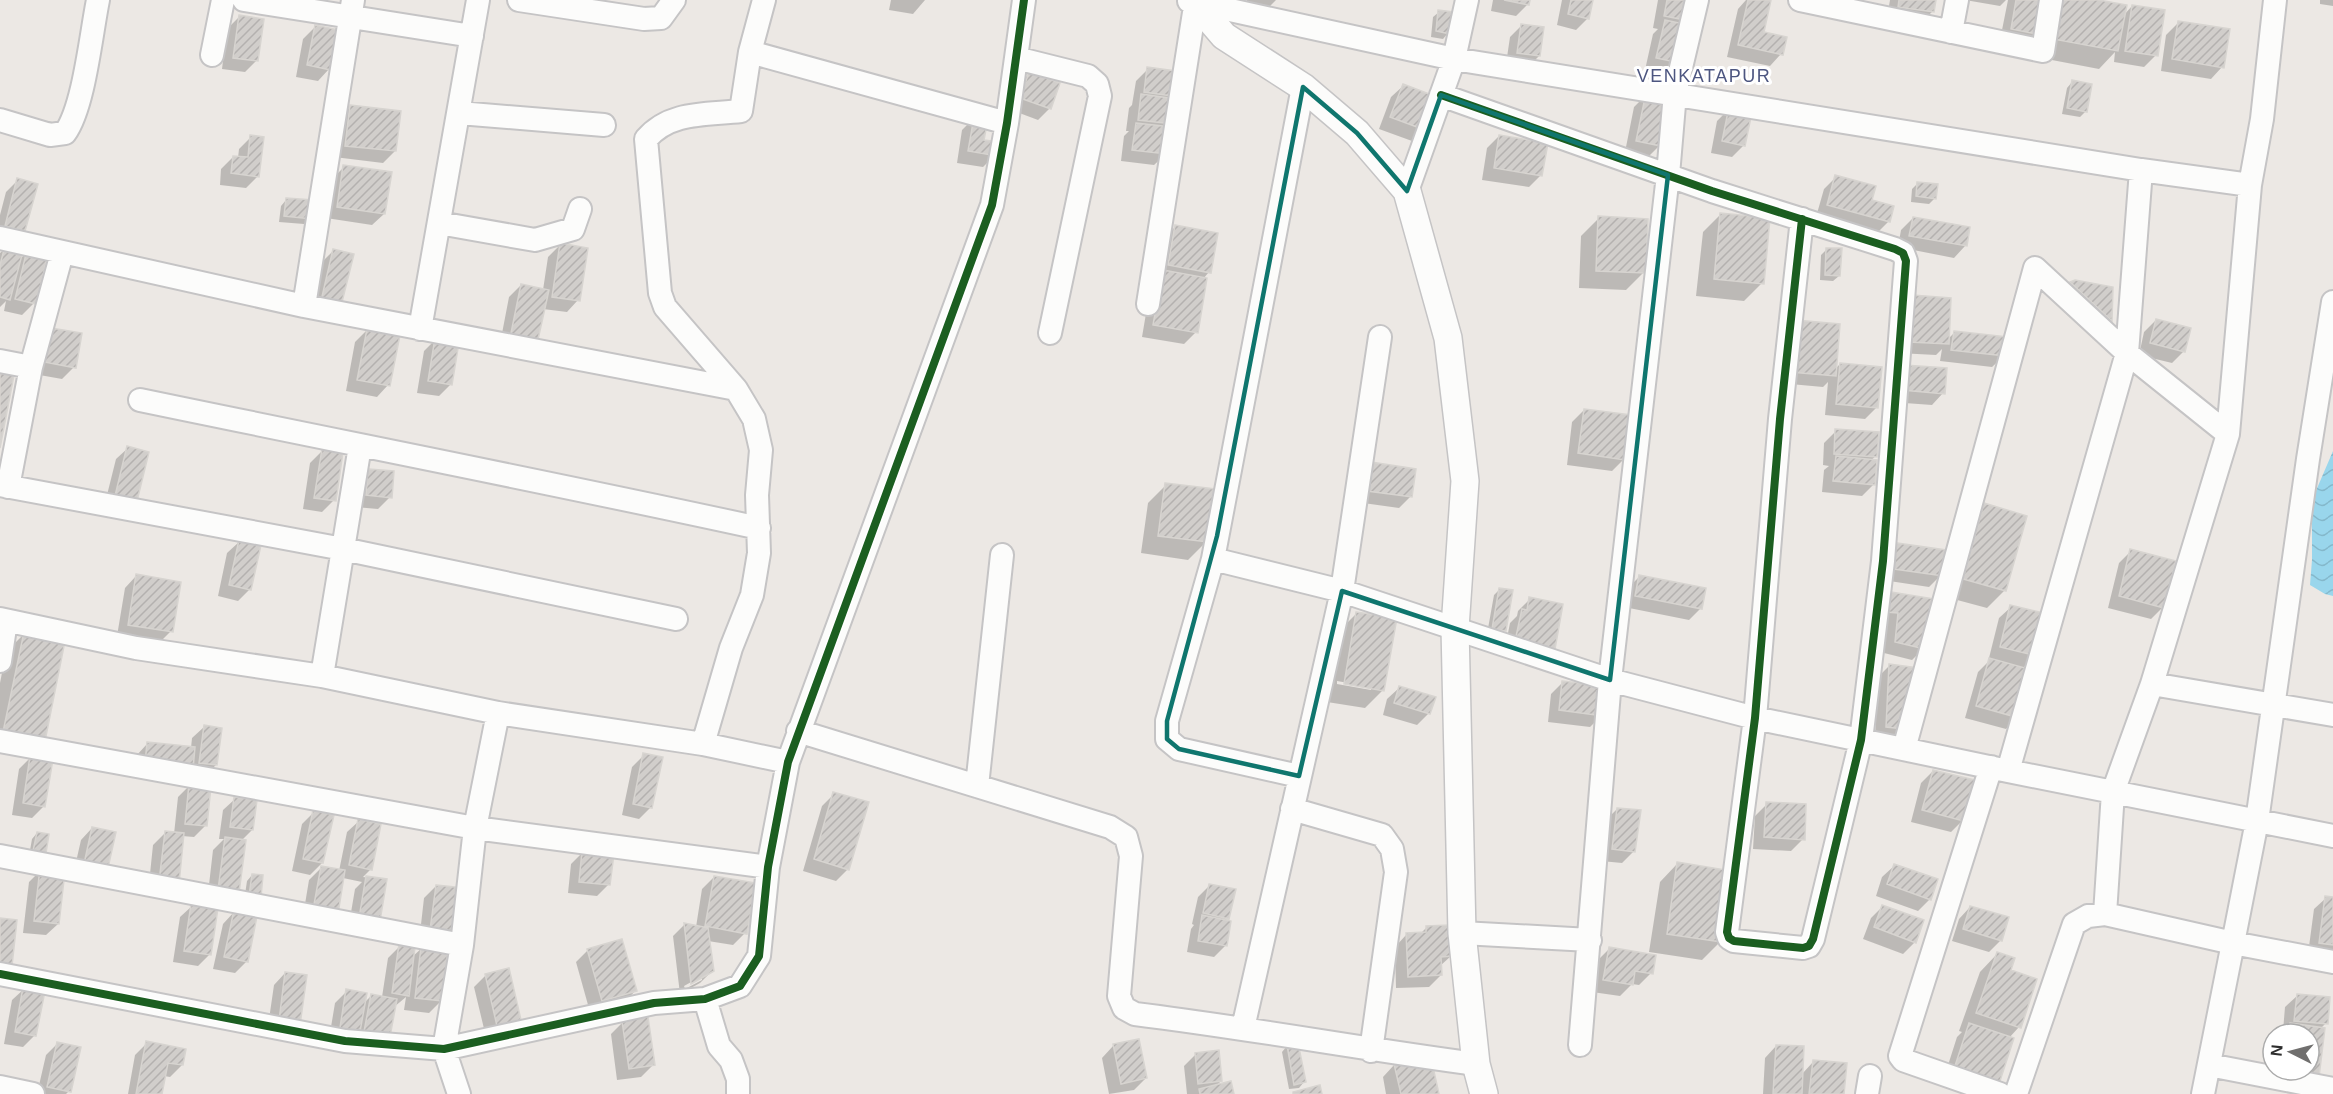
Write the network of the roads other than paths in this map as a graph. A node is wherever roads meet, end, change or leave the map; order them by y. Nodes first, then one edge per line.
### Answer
1 (98, 0) edge
2 (223, 0) edge
3 (244, 0) edge
4 (478, 0) edge
5 (519, 0) edge
6 (674, 0) edge
7 (764, 0) edge
8 (1024, 0) edge
9 (1467, 0) edge
10 (1697, 0) edge
11 (1800, 0) edge
12 (1957, 0) edge
13 (2051, 0) edge
14 (2275, 0) edge
15 (1192, 1) edge
16 (352, 8) edge
17 (1951, 32) junction
18 (472, 36) junction
19 (750, 52) junction
20 (212, 56) dead end
21 (1016, 58) junction
22 (1454, 59) junction
23 (1303, 87) junction
24 (1675, 93) junction
25 (1441, 95) junction
26 (459, 113) junction
27 (0, 120) edge
28 (1007, 123) junction
29 (604, 125) dead end
30 (2141, 170) junction
31 (1668, 175) junction
32 (2250, 185) junction
33 (1407, 192) junction
34 (580, 209) dead end
35 (1802, 219) junction
36 (439, 223) junction
37 (0, 238) edge
38 (62, 253) junction
39 (2333, 302) edge
40 (1148, 304) dead end
41 (304, 306) junction
42 (420, 329) junction
43 (1050, 333) dead end
44 (1380, 337) dead end
45 (2127, 353) junction
46 (0, 361) edge
47 (31, 367) junction
48 (736, 389) junction
49 (140, 400) dead end
50 (2228, 434) junction
51 (360, 446) junction
52 (4, 486) edge
53 (759, 528) junction
54 (343, 549) junction
55 (1002, 555) dead end
56 (1214, 559) junction
57 (1342, 591) junction
58 (676, 618) dead end
59 (3, 620) edge
60 (1455, 628) junction
61 (0, 661) edge
62 (322, 676) junction
63 (1610, 680) junction
64 (2152, 684) junction
65 (2273, 706) junction
66 (498, 713) junction
67 (2333, 715) edge
68 (1755, 718) junction
69 (798, 731) junction
70 (1861, 740) junction
71 (0, 741) edge
72 (703, 744) junction
73 (1904, 749) junction
74 (788, 762) junction
75 (2000, 769) junction
76 (1299, 776) junction
77 (977, 786) junction
78 (2113, 792) junction
79 (1292, 809) junction
80 (2257, 821) junction
81 (475, 828) junction
82 (2333, 836) edge
83 (0, 856) edge
84 (768, 867) junction
85 (2105, 914) junction
86 (1462, 933) junction
87 (1590, 940) junction
88 (2233, 943) junction
89 (462, 945) junction
90 (2333, 962) edge
91 (0, 974) edge
92 (705, 999) junction
93 (1244, 1028) junction
94 (1580, 1045) dead end
95 (444, 1049) junction
96 (1371, 1050) junction
97 (1476, 1064) junction
98 (2209, 1065) junction
99 (0, 1087) edge
100 (2333, 1089) edge
101 (33, 1094) edge
102 (459, 1094) edge
103 (738, 1094) edge
104 (1484, 1094) edge
105 (2000, 1094) edge
106 (2016, 1094) edge
107 (2203, 1094) edge

1 - 27 street
2 - 20 street
3 - 16 street
4 - 18 street
5 - 6 street
7 - 19 street
8 - 21 street
9 - 22 street
10 - 24 street
11 - 17 street
12 - 17 street
13 - 17 street
14 - 32 street
15 - 22 street
15 - 23 street
15 - 40 street
16 - 18 street
16 - 41 street
18 - 26 street
19 - 28 street
19 - 48 street
21 - 28 street
21 - 43 street
22 - 24 street
22 - 25 street
23 - 33 street
23 - 56 street
24 - 30 street
24 - 31 street
25 - 31 street
25 - 33 street
26 - 29 street
26 - 36 street
28 - 69 street
30 - 32 street
30 - 45 street
31 - 35 street
31 - 63 street
32 - 50 street
33 - 60 street
34 - 36 street
35 - 68 street
35 - 70 street
36 - 42 street
37 - 38 street
38 - 41 street
38 - 47 street
39 - 65 street
41 - 42 street
42 - 48 street
44 - 57 street
45 - 50 street
45 - 73 street
45 - 75 street
46 - 47 street
47 - 52 street
48 - 53 street
49 - 51 street
50 - 64 street
51 - 53 street
51 - 54 street
52 - 54 street
53 - 72 street
54 - 58 street
54 - 62 street
55 - 77 street
56 - 57 street
56 - 76 street
57 - 60 street
57 - 76 street
59 - 61 street
59 - 62 street
60 - 63 street
60 - 86 street
62 - 66 street
63 - 68 street
63 - 87 street
64 - 65 street
64 - 78 street
65 - 67 street
65 - 80 street
66 - 72 street
66 - 81 street
68 - 70 street
68 - 70 street
69 - 74 street
69 - 77 street
70 - 73 street
71 - 81 street
72 - 74 street
73 - 75 street
74 - 84 street
75 - 78 street
75 - 105 street
76 - 79 street
77 - 93 street
78 - 80 street
78 - 85 street
79 - 93 street
79 - 96 street
80 - 82 street
80 - 88 street
81 - 84 street
81 - 89 street
83 - 89 street
84 - 92 street
85 - 88 street
85 - 106 street
86 - 87 street
86 - 97 street
87 - 94 street
88 - 90 street
88 - 98 street
89 - 95 street
91 - 95 street
92 - 95 street
92 - 103 street
93 - 96 street
95 - 102 street
96 - 97 street
97 - 104 street
98 - 100 street
98 - 107 street
99 - 101 street

